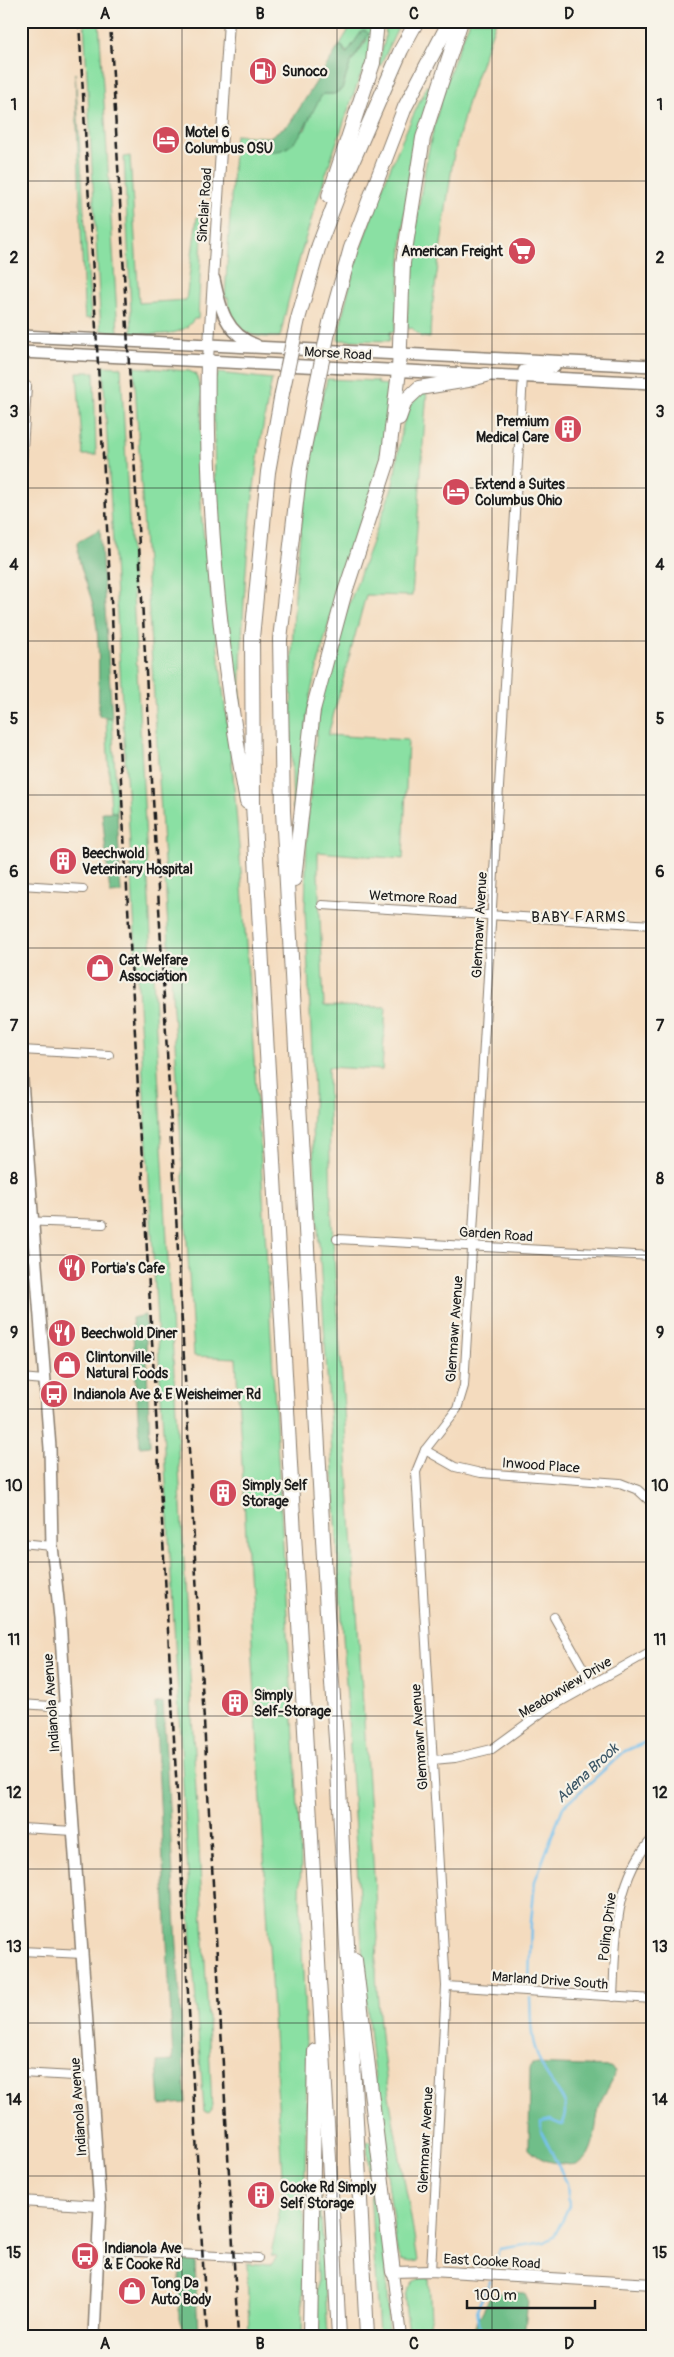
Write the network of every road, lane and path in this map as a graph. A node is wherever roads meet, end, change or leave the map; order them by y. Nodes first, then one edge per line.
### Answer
1 (229, 21) edge
2 (377, 21) edge
3 (417, 21) edge
4 (450, 21) edge
5 (461, 21) edge
6 (214, 279) junction
7 (298, 320) junction
8 (21, 336) edge
9 (208, 344) junction
10 (267, 349) junction
11 (21, 352) edge
12 (399, 354) junction
13 (208, 360) junction
14 (593, 363) junction
15 (653, 366) edge
16 (399, 371) junction
17 (486, 375) junction
18 (523, 376) junction
19 (653, 383) edge
20 (27, 386) dead end
21 (392, 427) junction
22 (21, 482) edge
23 (256, 849) junction
24 (21, 886) edge
25 (83, 890) dead end
26 (322, 905) dead end
27 (492, 914) junction
28 (653, 925) edge
29 (290, 942) junction
30 (21, 1050) edge
31 (109, 1055) dead end
32 (21, 1068) edge
33 (27, 1221) edge
34 (103, 1224) dead end
35 (337, 1239) dead end
36 (472, 1245) junction
37 (653, 1256) edge
38 (21, 1378) edge
39 (44, 1380) junction
40 (425, 1450) junction
41 (653, 1504) edge
42 (21, 1543) edge
43 (52, 1546) junction
44 (554, 1616) dead end
45 (653, 1650) edge
46 (592, 1684) junction
47 (21, 1704) edge
48 (66, 1707) junction
49 (433, 1760) junction
50 (21, 1828) edge
51 (74, 1831) junction
52 (653, 1838) edge
53 (344, 1880) junction
54 (316, 1918) junction
55 (21, 1951) edge
56 (83, 1954) junction
57 (446, 1986) junction
58 (613, 1997) junction
59 (653, 1999) edge
60 (21, 2073) edge
61 (91, 2077) junction
62 (21, 2201) edge
63 (100, 2206) junction
64 (99, 2250) junction
65 (258, 2258) dead end
66 (431, 2271) junction
67 (393, 2272) junction
68 (653, 2284) edge
69 (94, 2336) edge
70 (310, 2336) edge
71 (339, 2336) edge
72 (367, 2336) edge
73 (401, 2336) edge

1 - 6 main road, Sinclair Road
2 - 7 highway
3 - 7 highway
4 - 29 highway, bridge
5 - 12 highway
6 - 9 main road, Sinclair Road
6 - 10 main road
7 - 23 highway, bridge
8 - 9 main road, Morse Road
9 - 10 main road, Morse Road
9 - 13 main road, Sinclair Road
10 - 12 main road, Morse Road
11 - 13 main road, Morse Road
12 - 14 main road, Morse Road
12 - 16 highway
13 - 16 main road, Morse Road
13 - 23 highway
14 - 15 main road, Morse Road
14 - 18 main road
16 - 17 main road, Morse Road
16 - 21 highway
17 - 18 main road, Morse Road
17 - 21 highway
18 - 19 main road, Morse Road
18 - 27 street, Glenmawr Avenue
20 - 22 street
21 - 29 highway
23 - 54 highway
24 - 25 street
26 - 27 street, Wetmore Road
27 - 28 street, Wetmore Road
27 - 36 street, Glenmawr Avenue
29 - 53 highway
30 - 31 street
32 - 33 main road, Indianola Avenue
33 - 34 street
33 - 39 main road, Indianola Avenue
35 - 36 street, Garden Road
36 - 37 street, Garden Road
36 - 40 street, Glenmawr Avenue
38 - 39 street
39 - 43 main road, Indianola Avenue
40 - 41 street, Inwood Place
40 - 49 street, Glenmawr Avenue
42 - 43 street
43 - 48 main road, Indianola Avenue
44 - 46 street
45 - 46 street, Meadowview Drive
46 - 49 street, Meadowview Drive
47 - 48 street
48 - 51 main road, Indianola Avenue
49 - 57 street, Glenmawr Avenue
50 - 51 street
51 - 56 main road, Indianola Avenue
52 - 58 street, Poling Drive
53 - 67 highway
53 - 72 highway
54 - 70 highway
54 - 71 highway
55 - 56 street
56 - 61 main road, Indianola Avenue
57 - 58 street, Marland Drive South
57 - 66 street, Glenmawr Avenue
58 - 59 street, Marland Drive South
60 - 61 street
61 - 63 main road, Indianola Avenue
62 - 63 main road
63 - 64 main road, Indianola Avenue
64 - 65 street
64 - 69 main road, Indianola Avenue
66 - 67 main road, East Cooke Road
66 - 68 main road, East Cooke Road
67 - 73 main road

